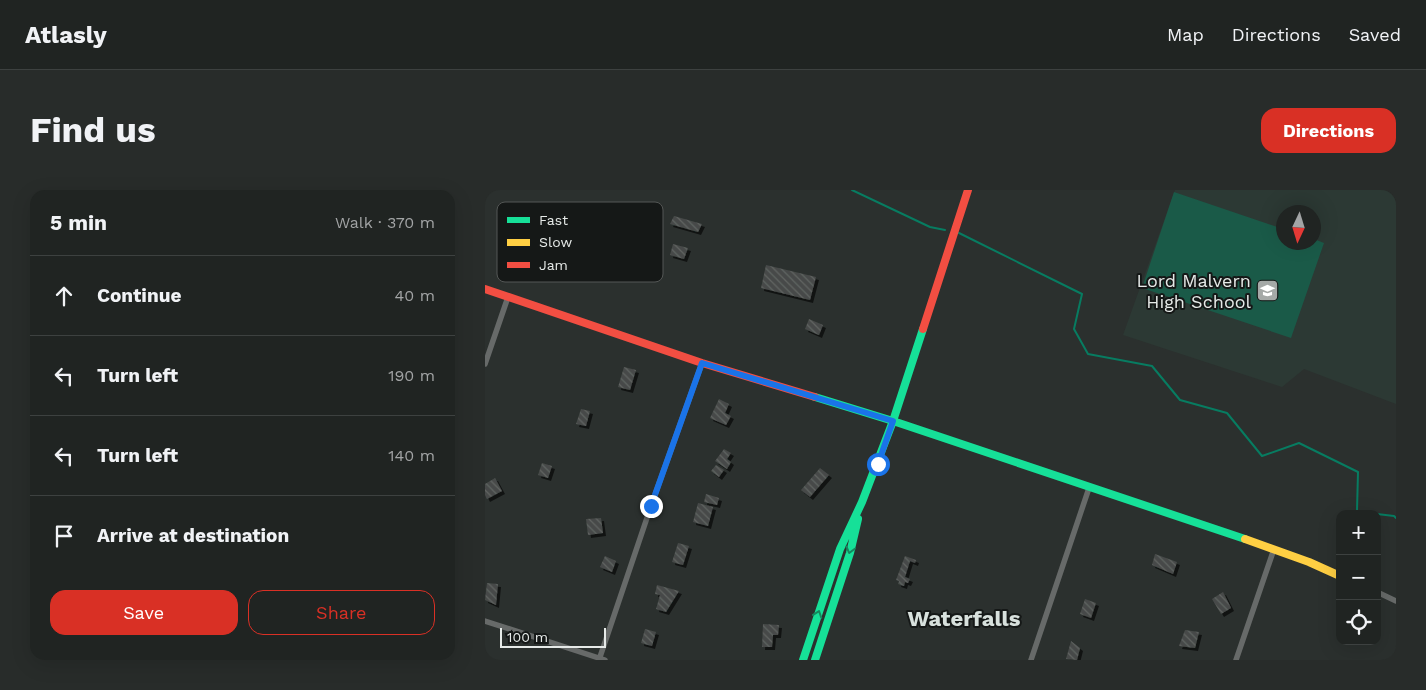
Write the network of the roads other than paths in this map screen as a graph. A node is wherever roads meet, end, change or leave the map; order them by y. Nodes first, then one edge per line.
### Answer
1 (968, 190) edge
2 (485, 289) edge
3 (508, 297) junction
4 (702, 363) junction
5 (485, 364) edge
6 (893, 421) junction
7 (1089, 488) junction
8 (862, 502) junction
9 (1274, 549) junction
10 (1336, 574) edge
11 (1381, 594) edge
12 (1396, 601) edge
13 (485, 621) edge
14 (602, 659) edge
15 (803, 660) edge
16 (815, 660) edge
17 (1031, 660) edge
18 (1236, 660) edge

1 - 6 street
2 - 3 street
3 - 4 street
3 - 5 street
4 - 6 street
4 - 14 street
6 - 7 street
6 - 8 street
7 - 9 street
7 - 17 street
15 -> 8 street
8 -> 16 street
9 - 10 street
9 - 18 street
11 - 12 street
13 - 14 street

